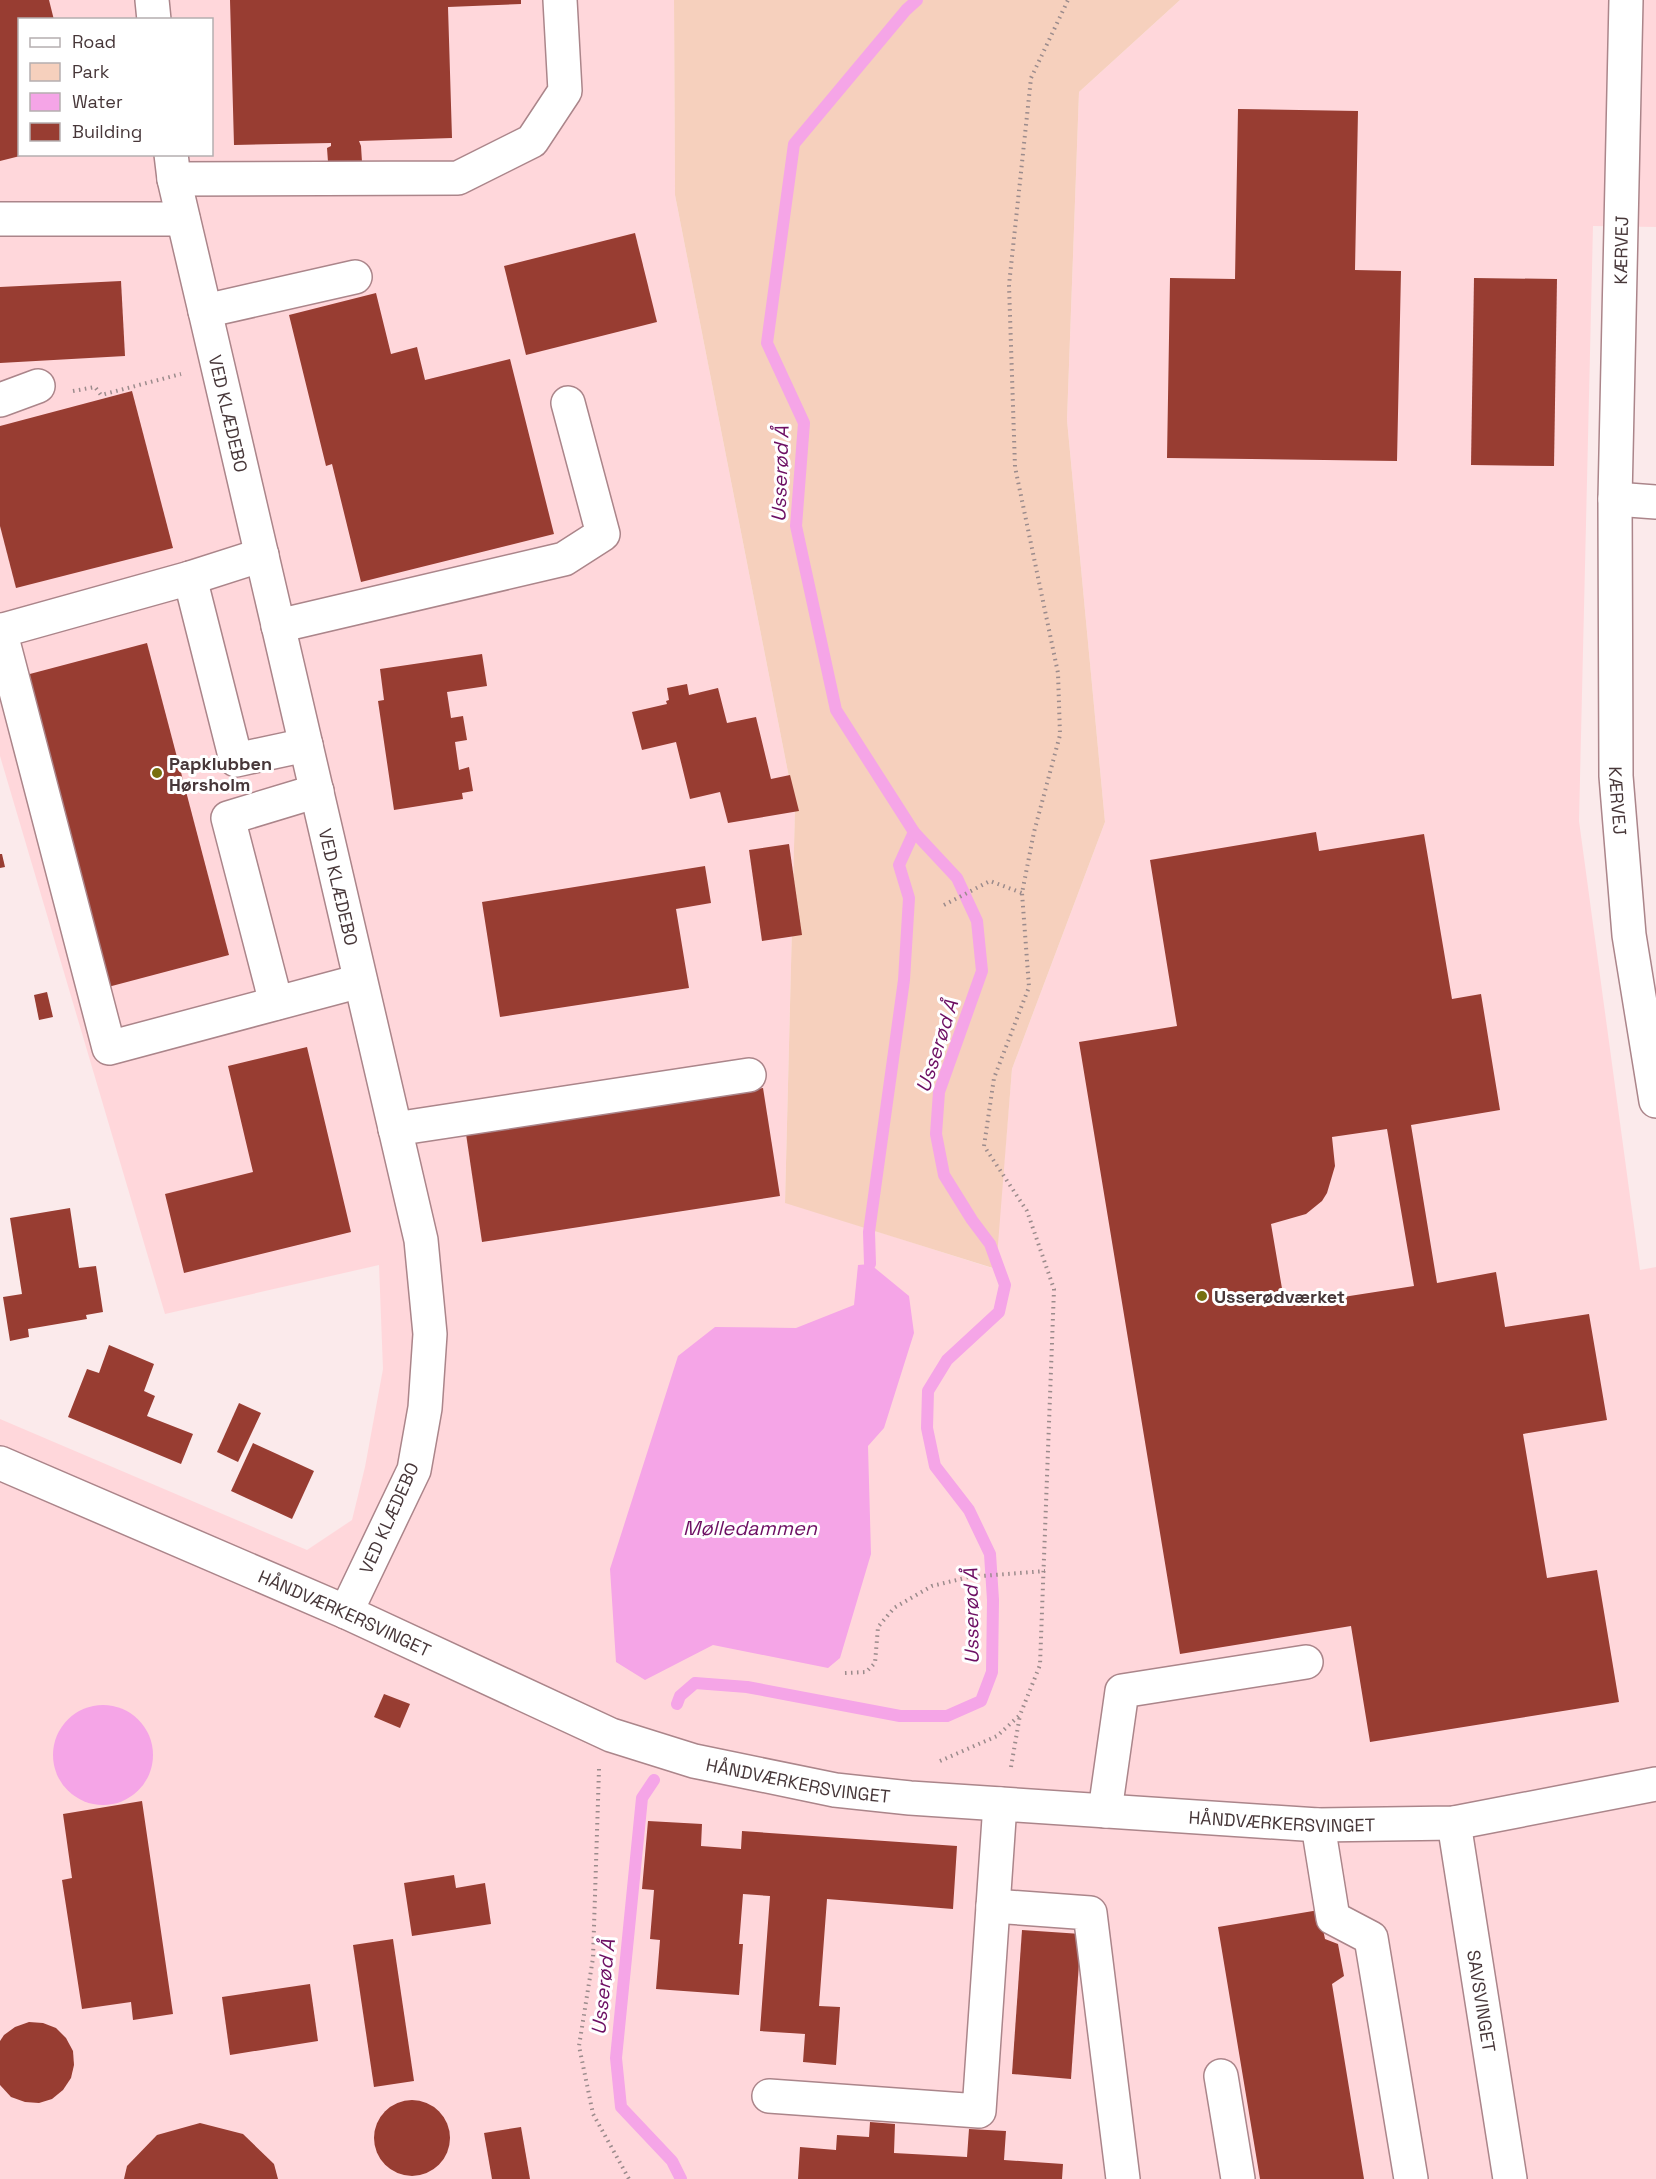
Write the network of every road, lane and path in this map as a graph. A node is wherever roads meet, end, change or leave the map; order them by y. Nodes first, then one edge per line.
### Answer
1 (152, 0) edge
2 (560, 0) edge
3 (1068, 0) edge
4 (1626, 0) edge
5 (154, 18) edge
6 (173, 167) edge
7 (0, 219) edge
8 (183, 219) junction
9 (355, 277) dead end
10 (205, 311) junction
11 (217, 364) junction
12 (38, 386) joint
13 (0, 400) edge
14 (568, 403) dead end
15 (1615, 499) junction
16 (1656, 502) edge
17 (262, 555) junction
18 (190, 578) junction
19 (278, 626) junction
20 (0, 631) edge
21 (306, 745) junction
22 (317, 791) junction
23 (1022, 893) junction
24 (944, 905) dead end
25 (360, 981) junction
26 (276, 1003) junction
27 (749, 1075) dead end
28 (1656, 1101) edge
29 (395, 1129) junction
30 (0, 1463) edge
31 (1044, 1570) junction
32 (346, 1612) junction
33 (1306, 1662) dead end
34 (845, 1673) dead end
35 (1020, 1715) junction
36 (611, 1735) junction
37 (936, 1763) dead end
38 (1656, 1784) edge
39 (1000, 1804) junction
40 (1105, 1811) junction
41 (1454, 1823) junction
42 (1318, 1825) junction
43 (993, 1906) junction
44 (1221, 2076) dead end
45 (769, 2096) dead end
46 (629, 2179) edge
47 (1122, 2179) edge
48 (1238, 2179) edge
49 (1411, 2179) edge
50 (1510, 2179) edge

1 - 5 street
2 - 6 street
3 - 23 path
4 - 15 street, KÆRVEJ
6 - 8 street, VED KLÆDEBO
7 - 8 street
8 - 10 street, VED KLÆDEBO
9 - 10 street
10 - 11 street, VED KLÆDEBO
11 - 12 path
11 - 17 street, VED KLÆDEBO
12 - 13 street
14 - 19 street
15 - 16 street
15 - 28 street, KÆRVEJ
17 - 18 street
17 - 19 street, VED KLÆDEBO
18 - 20 street
18 - 21 street
19 - 21 street, VED KLÆDEBO
20 - 26 street
21 - 22 street, VED KLÆDEBO
22 - 25 street, VED KLÆDEBO
22 - 26 street
23 - 24 path
23 - 31 path
25 - 26 street
25 - 29 street, VED KLÆDEBO
27 - 29 street
29 - 32 street, VED KLÆDEBO
30 - 32 street, HÅNDVÆRKERSVINGET
31 - 34 path
31 - 35 path
32 - 36 street, HÅNDVÆRKERSVINGET
33 - 40 street
35 - 37 path
35 - 39 path
36 - 39 street, HÅNDVÆRKERSVINGET
36 - 46 path
38 - 41 street, HÅNDVÆRKERSVINGET
39 - 40 street, HÅNDVÆRKERSVINGET
39 - 43 street
40 - 42 street, HÅNDVÆRKERSVINGET
41 - 42 street, HÅNDVÆRKERSVINGET
41 - 50 street, SAVSVINGET
42 - 49 street
43 - 45 street
43 - 47 street
44 - 48 street

